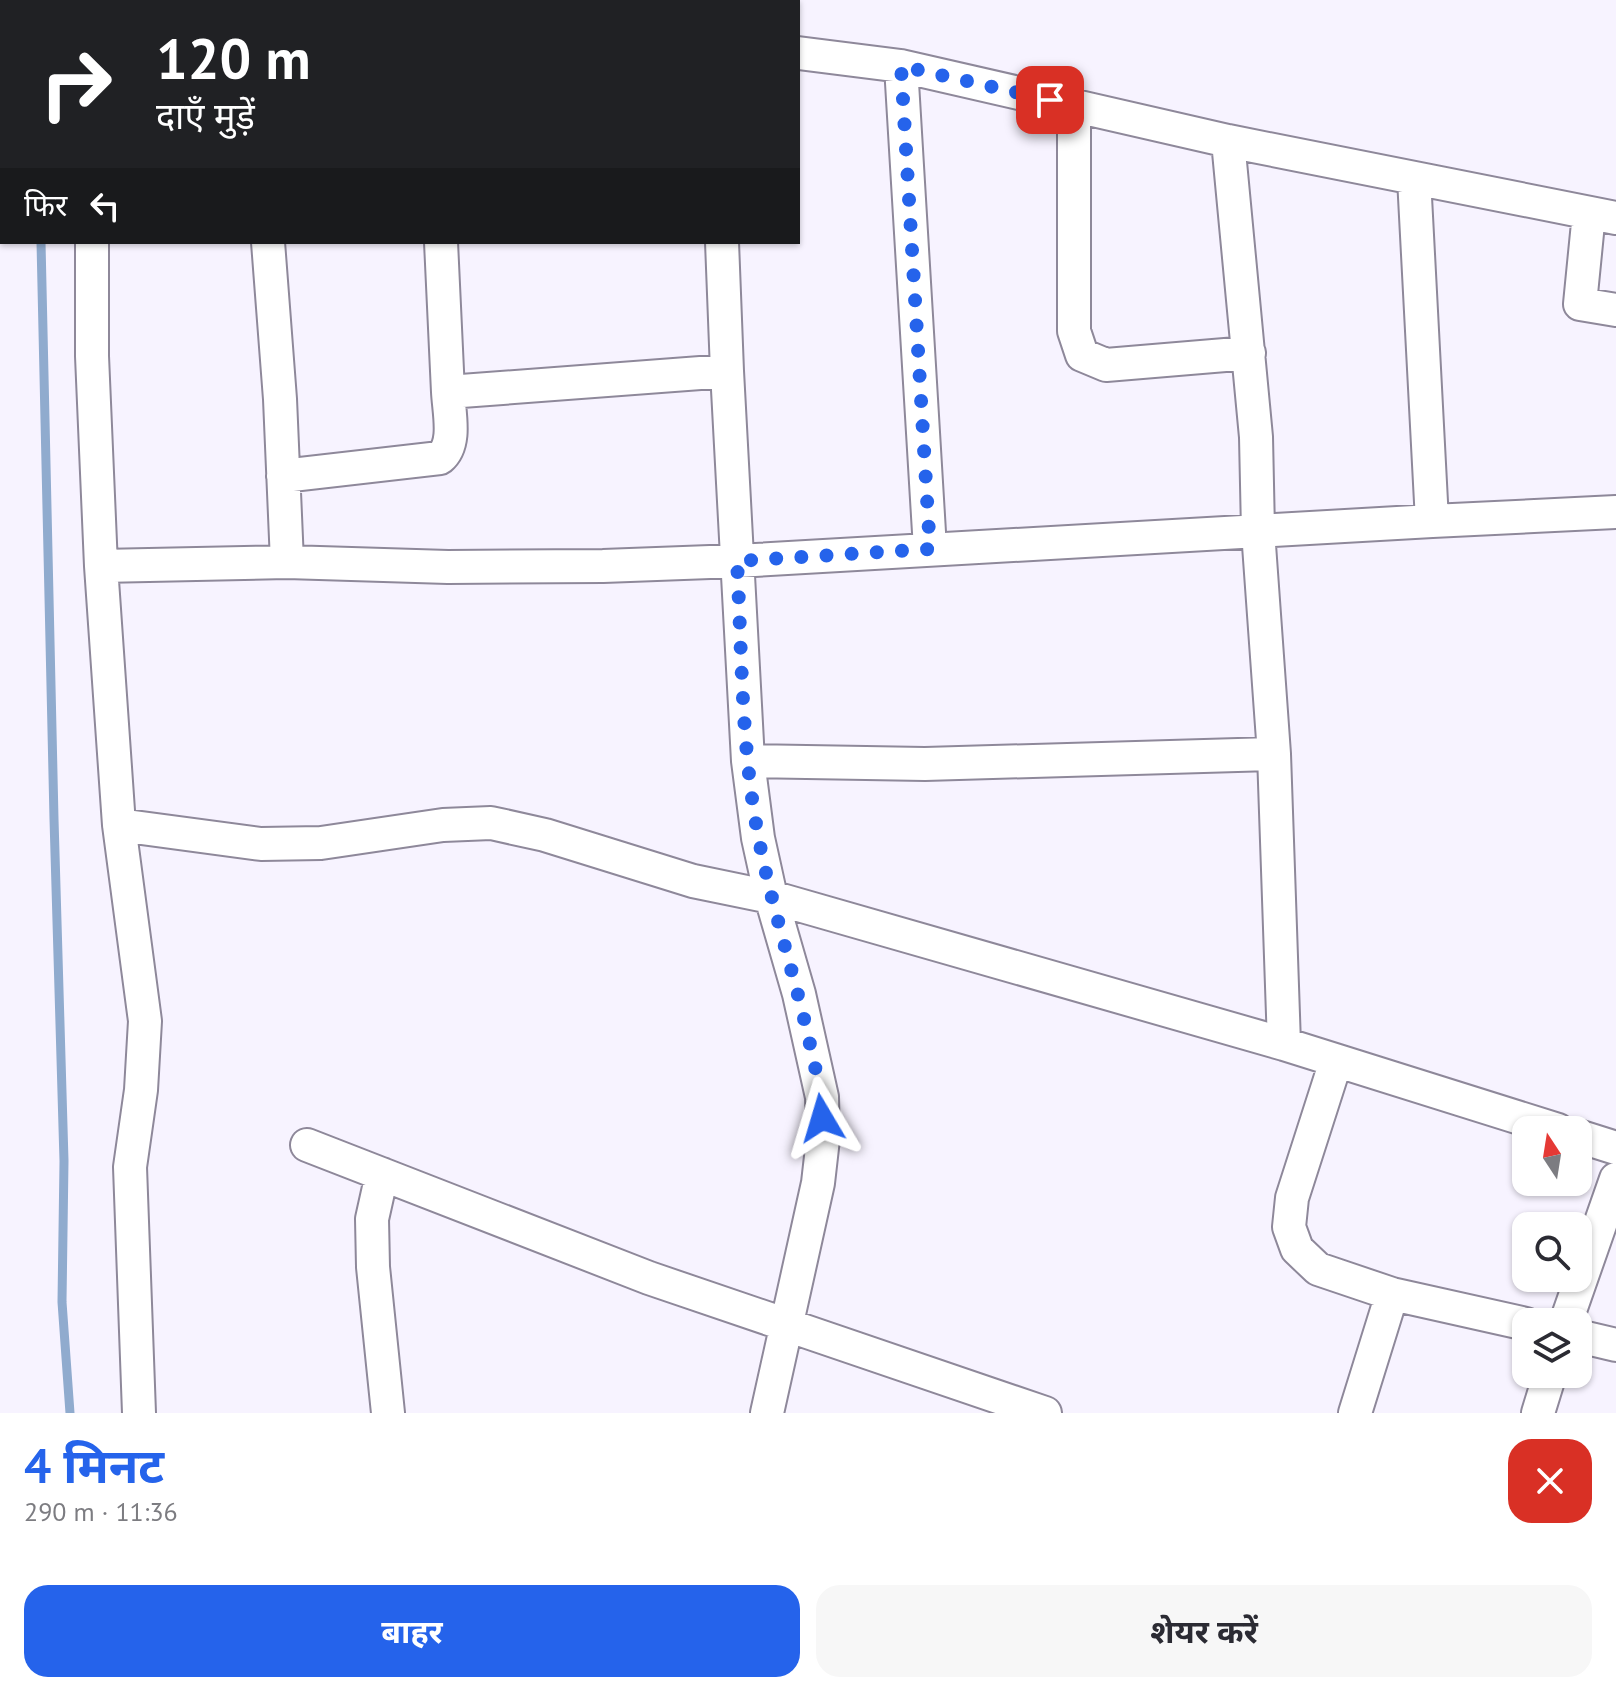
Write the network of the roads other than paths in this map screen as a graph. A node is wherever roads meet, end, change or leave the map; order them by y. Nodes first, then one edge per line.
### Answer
1 (800, 53) edge
2 (901, 66) junction
3 (1074, 105) junction
4 (1228, 141) junction
5 (1414, 178) junction
6 (1602, 215) edge
7 (92, 244) edge
8 (268, 244) edge
9 (441, 244) edge
10 (722, 244) edge
11 (1616, 310) edge
12 (1249, 353) junction
13 (727, 371) junction
14 (448, 392) junction
15 (283, 476) junction
16 (1616, 512) edge
17 (1432, 521) junction
18 (1258, 531) junction
19 (930, 549) junction
20 (737, 561) junction
21 (287, 562) junction
22 (101, 566) junction
23 (1274, 754) junction
24 (748, 761) junction
25 (119, 825) junction
26 (771, 897) junction
27 (1284, 1044) junction
28 (1336, 1061) junction
29 (1513, 1116) edge
30 (1592, 1140) edge
31 (307, 1145) dead end
32 (1616, 1148) edge
33 (382, 1174) junction
34 (1616, 1179) edge
35 (1392, 1294) junction
36 (1571, 1308) edge
37 (1512, 1321) edge
38 (786, 1324) junction
39 (1592, 1339) edge
40 (1616, 1345) edge
41 (1546, 1388) edge
42 (139, 1413) edge
43 (388, 1413) edge
44 (767, 1413) edge
45 (1045, 1413) edge
46 (1355, 1413) edge
47 (1538, 1413) edge

1 - 2 street
2 - 3 street
2 - 19 street
3 - 4 street
3 - 12 street
4 - 5 street
4 - 12 street
5 - 6 street
5 - 17 street
6 - 11 street
7 - 22 street
8 - 15 street
9 - 14 street
10 - 13 street
12 - 18 street
13 - 14 street
13 - 20 street
14 - 15 street
15 - 21 street
16 - 17 street
17 - 18 street
18 - 19 street
18 - 23 street
19 - 20 street
20 - 21 street
20 - 24 street
21 - 22 street
22 - 25 street
23 - 24 street
23 - 27 street
24 - 26 street
25 - 26 street
25 - 42 street
26 - 27 street
26 - 38 street
27 - 28 street
28 - 29 street
28 - 35 street
30 - 32 street
31 - 33 street
33 - 38 street
33 - 43 street
34 - 36 street
35 - 37 street
35 - 46 street
38 - 44 street
38 - 45 street
39 - 40 street
41 - 47 street

